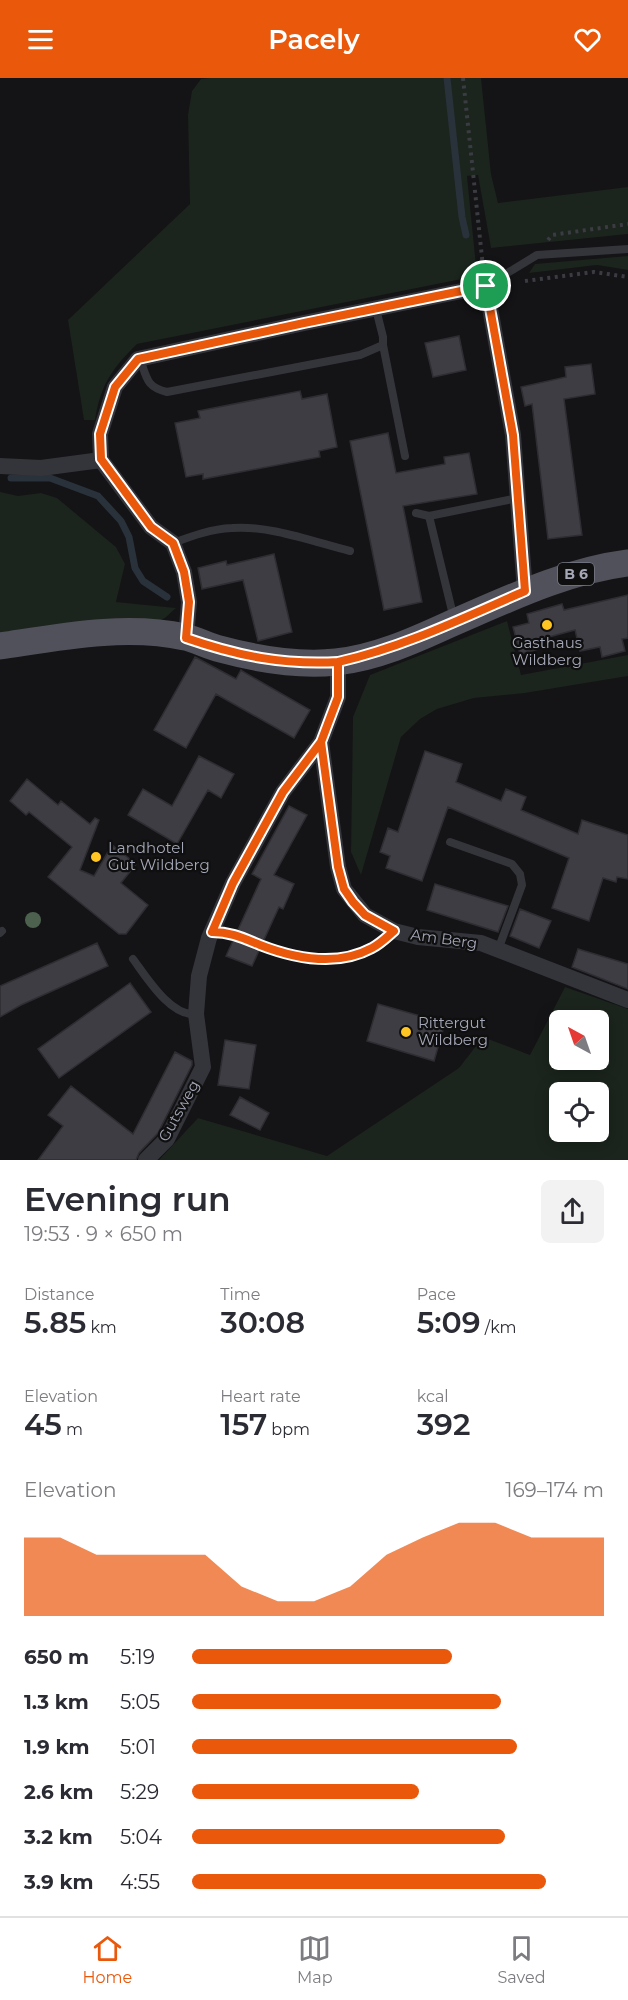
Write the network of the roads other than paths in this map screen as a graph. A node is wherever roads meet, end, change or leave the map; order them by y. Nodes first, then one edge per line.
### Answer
1 (628, 249) edge
2 (486, 286) junction
3 (376, 309) junction
4 (383, 345) junction
5 (140, 359) junction
6 (405, 456) dead end
7 (101, 459) junction
8 (0, 466) edge
9 (518, 498) junction
10 (416, 513) dead end
11 (429, 516) junction
12 (173, 543) junction
13 (350, 551) dead end
14 (628, 563) edge
15 (525, 591) junction
16 (455, 622) junction
17 (186, 638) junction
18 (0, 646) edge
19 (338, 662) junction
20 (321, 742) junction
21 (450, 842) dead end
22 (498, 950) junction
23 (132, 959) dead end
24 (628, 1000) edge
25 (196, 1014) junction
26 (146, 1160) edge

1 - 2 lane
2 - 3 street
2 - 9 street
3 - 4 lane
3 - 5 street
4 - 5 lane
4 - 6 lane
5 - 7 street
7 - 8 street
7 - 12 street
9 - 11 lane
9 - 15 street
10 - 11 lane
11 - 16 lane
12 - 13 lane
12 - 17 street
14 - 15 main road, B 6
15 - 16 main road, B 6
16 - 19 main road, B 6
17 - 18 main road, B 6
17 - 19 main road, B 6
19 - 20 street, Gutsweg
20 - 22 street, Am Berg
20 - 25 street, Gutsweg
21 - 22 lane
22 - 24 street, Am Berg
23 - 25 lane
25 - 26 street, Gutsweg

